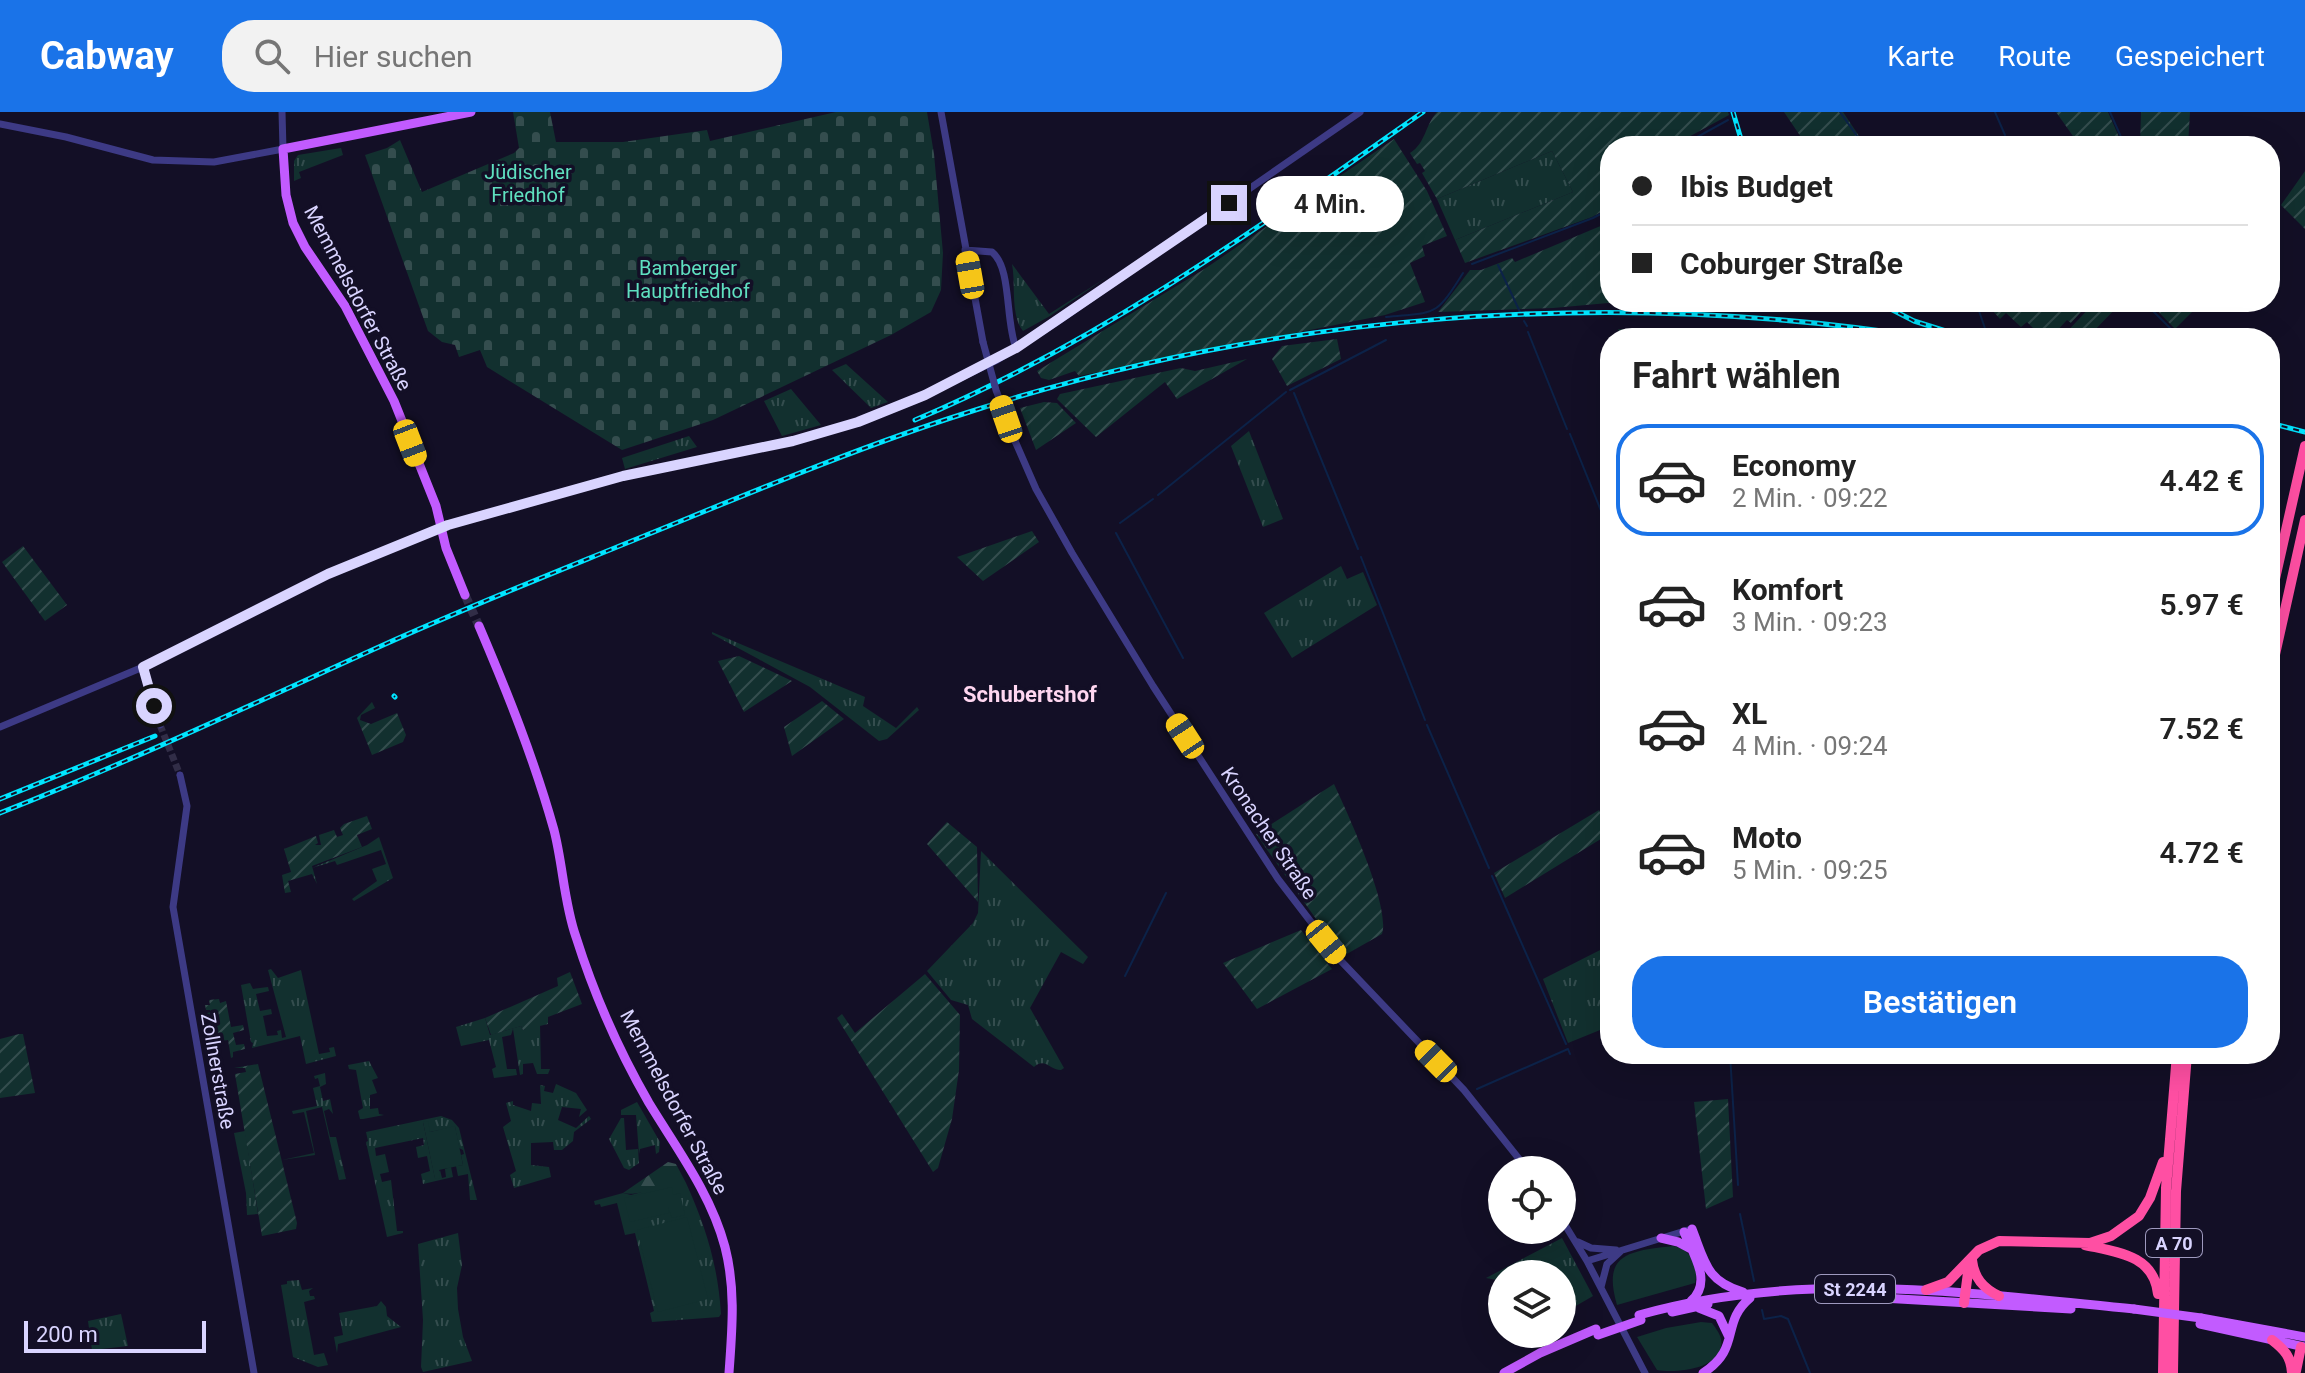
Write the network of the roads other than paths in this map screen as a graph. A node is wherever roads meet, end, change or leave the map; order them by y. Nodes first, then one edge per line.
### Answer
1 (282, 112) edge
2 (470, 112) edge
3 (941, 112) edge
4 (1360, 112) edge
5 (0, 124) edge
6 (283, 149) junction
7 (965, 250) junction
8 (1016, 348) junction
9 (2304, 450) edge
10 (2304, 524) edge
11 (441, 528) junction
12 (2280, 559) edge
13 (465, 595) tunnel mouth
14 (479, 626) tunnel mouth
15 (2280, 633) edge
16 (143, 667) junction
17 (160, 725) tunnel mouth
18 (0, 727) edge
19 (180, 775) tunnel mouth
20 (2176, 1064) edge
21 (2186, 1064) edge
22 (2168, 1149) junction
23 (1517, 1156) edge
24 (1688, 1230) junction
25 (1661, 1238) junction
26 (1576, 1240) edge
27 (1576, 1242) edge
28 (2072, 1242) junction
29 (1691, 1249) junction
30 (1622, 1250) junction
31 (1972, 1260) junction
32 (1587, 1261) junction
33 (1601, 1287) junction
34 (1926, 1290) junction
35 (1748, 1295) junction
36 (1999, 1296) junction
37 (1964, 1298) junction
38 (1693, 1304) junction
39 (2133, 1312) junction
40 (2201, 1321) junction
41 (2163, 1324) junction
42 (1729, 1340) junction
43 (2272, 1340) junction
44 (2304, 1342) edge
45 (1542, 1356) junction
46 (2305, 1362) edge
47 (2295, 1372) edge
48 (254, 1373) edge
49 (729, 1373) edge
50 (1504, 1373) edge
51 (1516, 1373) edge
52 (1645, 1373) edge
53 (1703, 1373) edge
54 (2163, 1373) edge
55 (2176, 1373) edge

1 - 6 street
2 - 6 main road
3 - 7 street, Kronacher Straße
4 - 8 street
5 - 6 street
6 - 11 main road, Memmelsdorfer Straße
7 - 8 street
7 - 23 street, Kronacher Straße, bridge
8 - 11 street
9 - 12 highway
10 - 15 highway
11 - 13 main road, Memmelsdorfer Straße
11 - 16 street
14 - 49 main road, Memmelsdorfer Straße
16 - 17 street
16 - 18 street
19 - 48 street, Zollnerstraße
20 - 22 highway, A 70
21 - 55 highway, A 70
22 - 28 highway
22 - 41 highway, A 70
24 - 25 street
24 - 29 main road
24 - 35 main road
25 - 29 main road
25 - 30 street
26 - 30 street
27 - 32 street
28 - 31 highway
28 - 41 highway
29 - 38 main road
30 - 32 street
30 - 33 street
31 - 34 highway
31 - 36 highway
31 - 37 highway
32 - 33 street
33 - 52 street
34 - 35 main road, St 2244
34 - 37 main road, St 2244
35 - 37 main road, St 2244
35 - 38 main road, St 2244
35 - 42 main road
36 - 37 main road, St 2244
36 - 39 main road, St 2244
37 - 39 main road, St 2244
38 - 42 main road
38 - 45 main road, St 2244, bridge
39 - 40 main road, St 2244
40 - 43 main road, St 2244
40 - 44 main road, St 2244
41 - 54 highway, A 70
42 - 53 main road
43 - 44 main road, St 2244
43 - 47 highway
44 - 47 highway
45 - 50 main road, St 2244
45 - 51 main road, St 2244
46 - 47 highway

